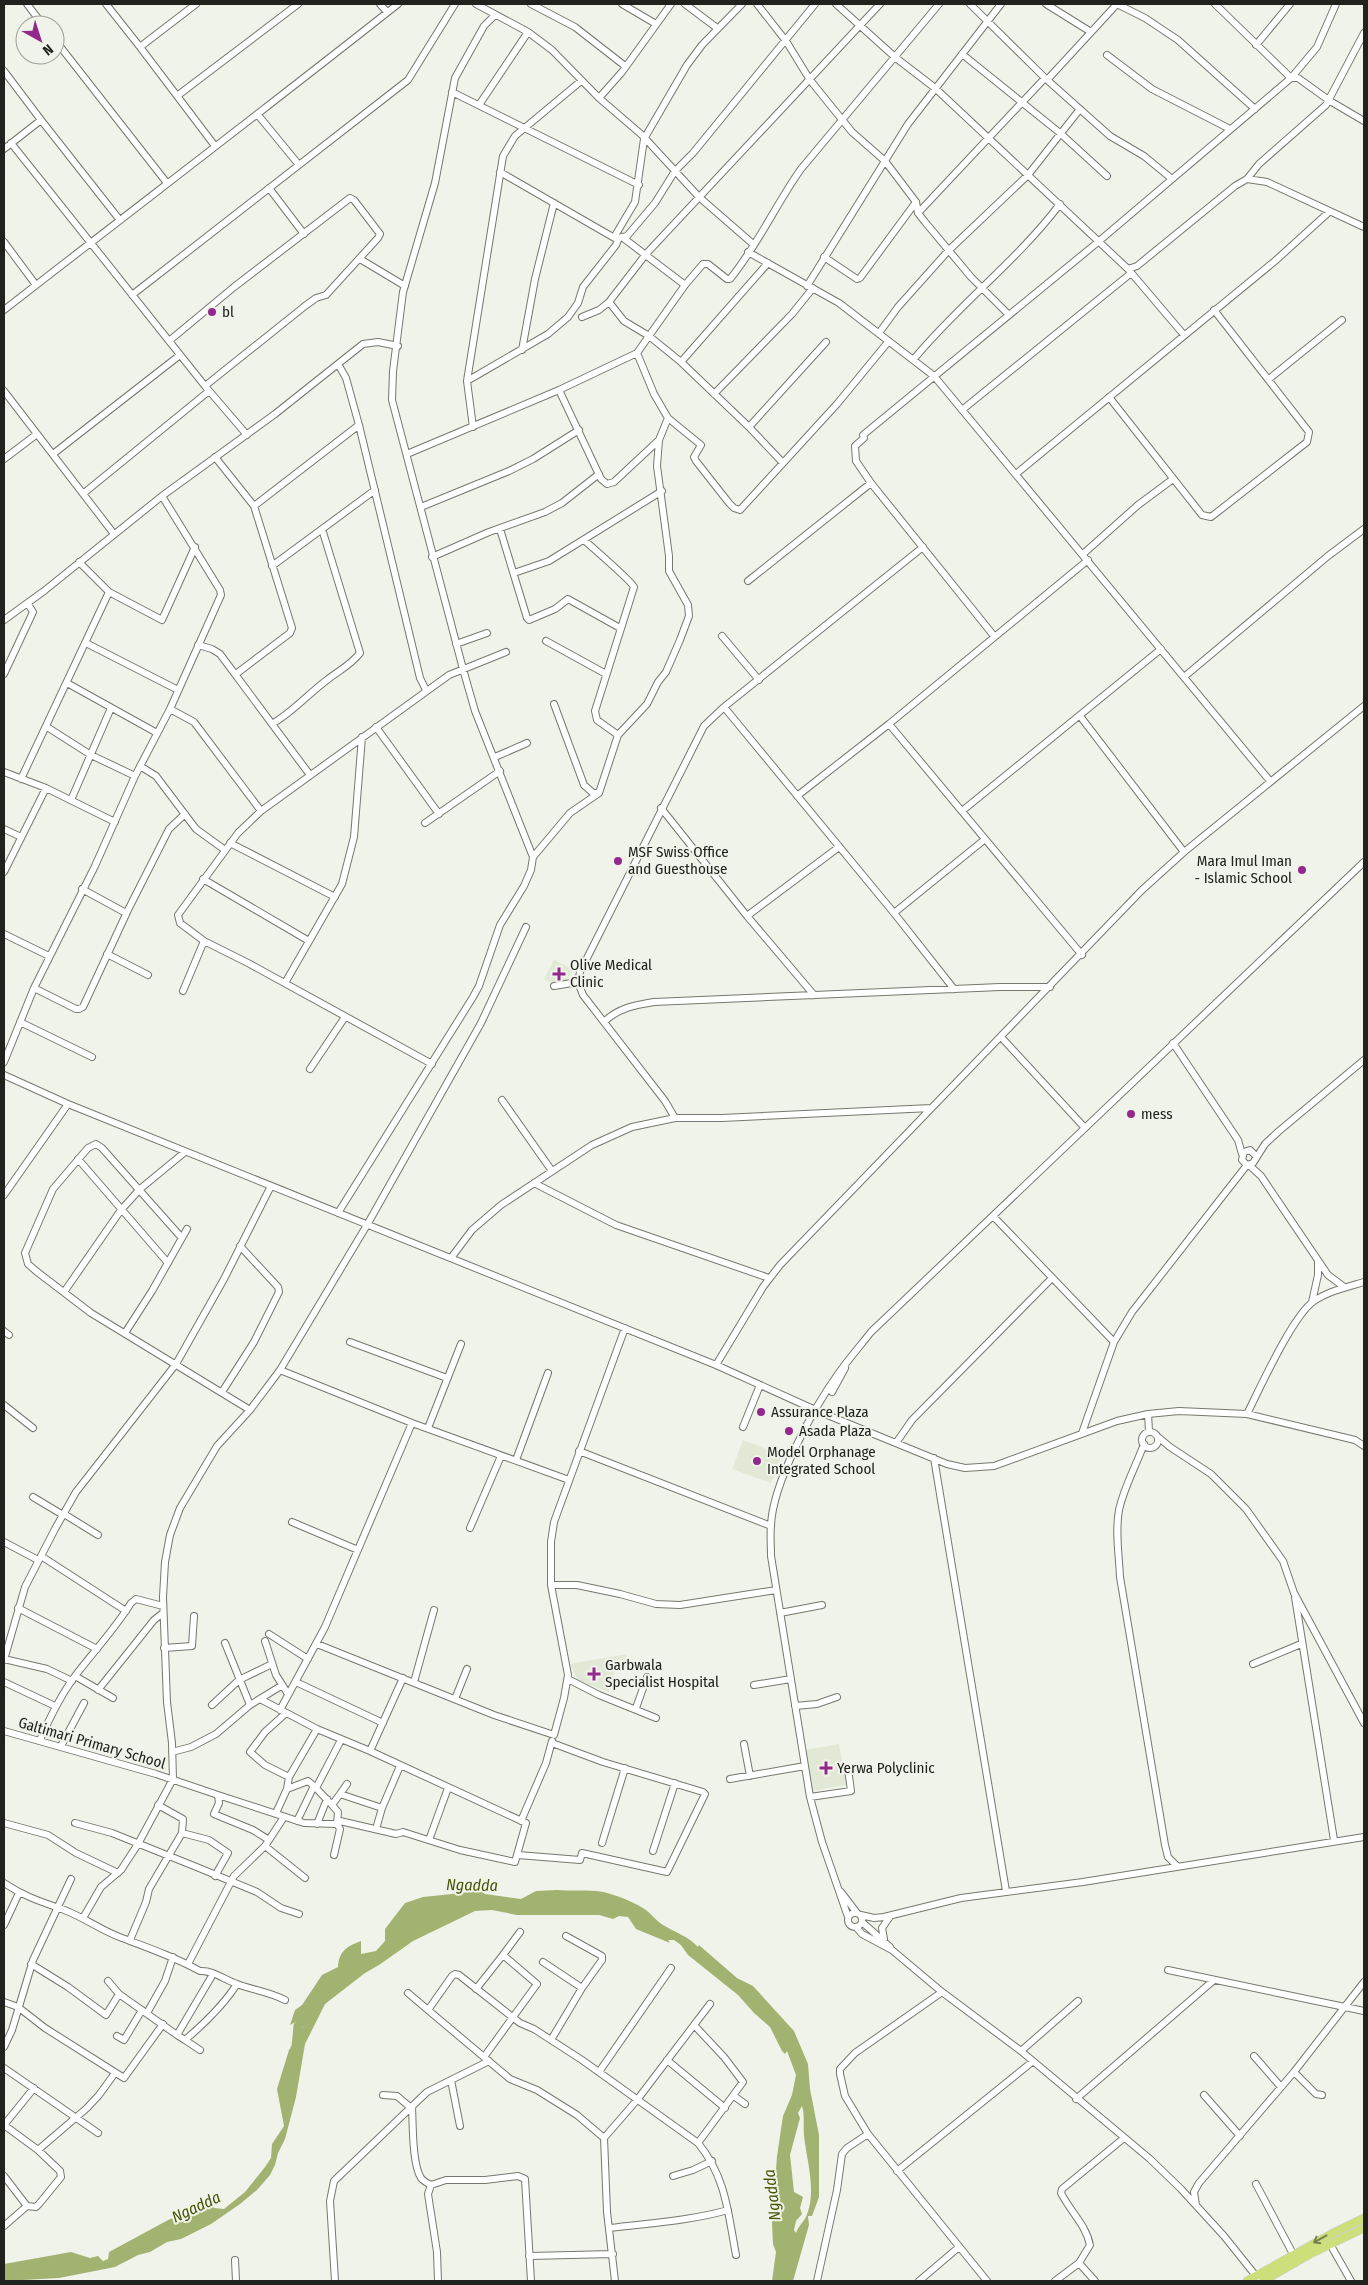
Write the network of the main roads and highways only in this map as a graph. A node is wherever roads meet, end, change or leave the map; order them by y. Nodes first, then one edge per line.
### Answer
1 (1364, 2218) edge
2 (1364, 2228) edge
3 (1260, 2279) edge
4 (1247, 2281) edge

1 -> 3 main road
2 - 3 main road
3 - 4 main road

